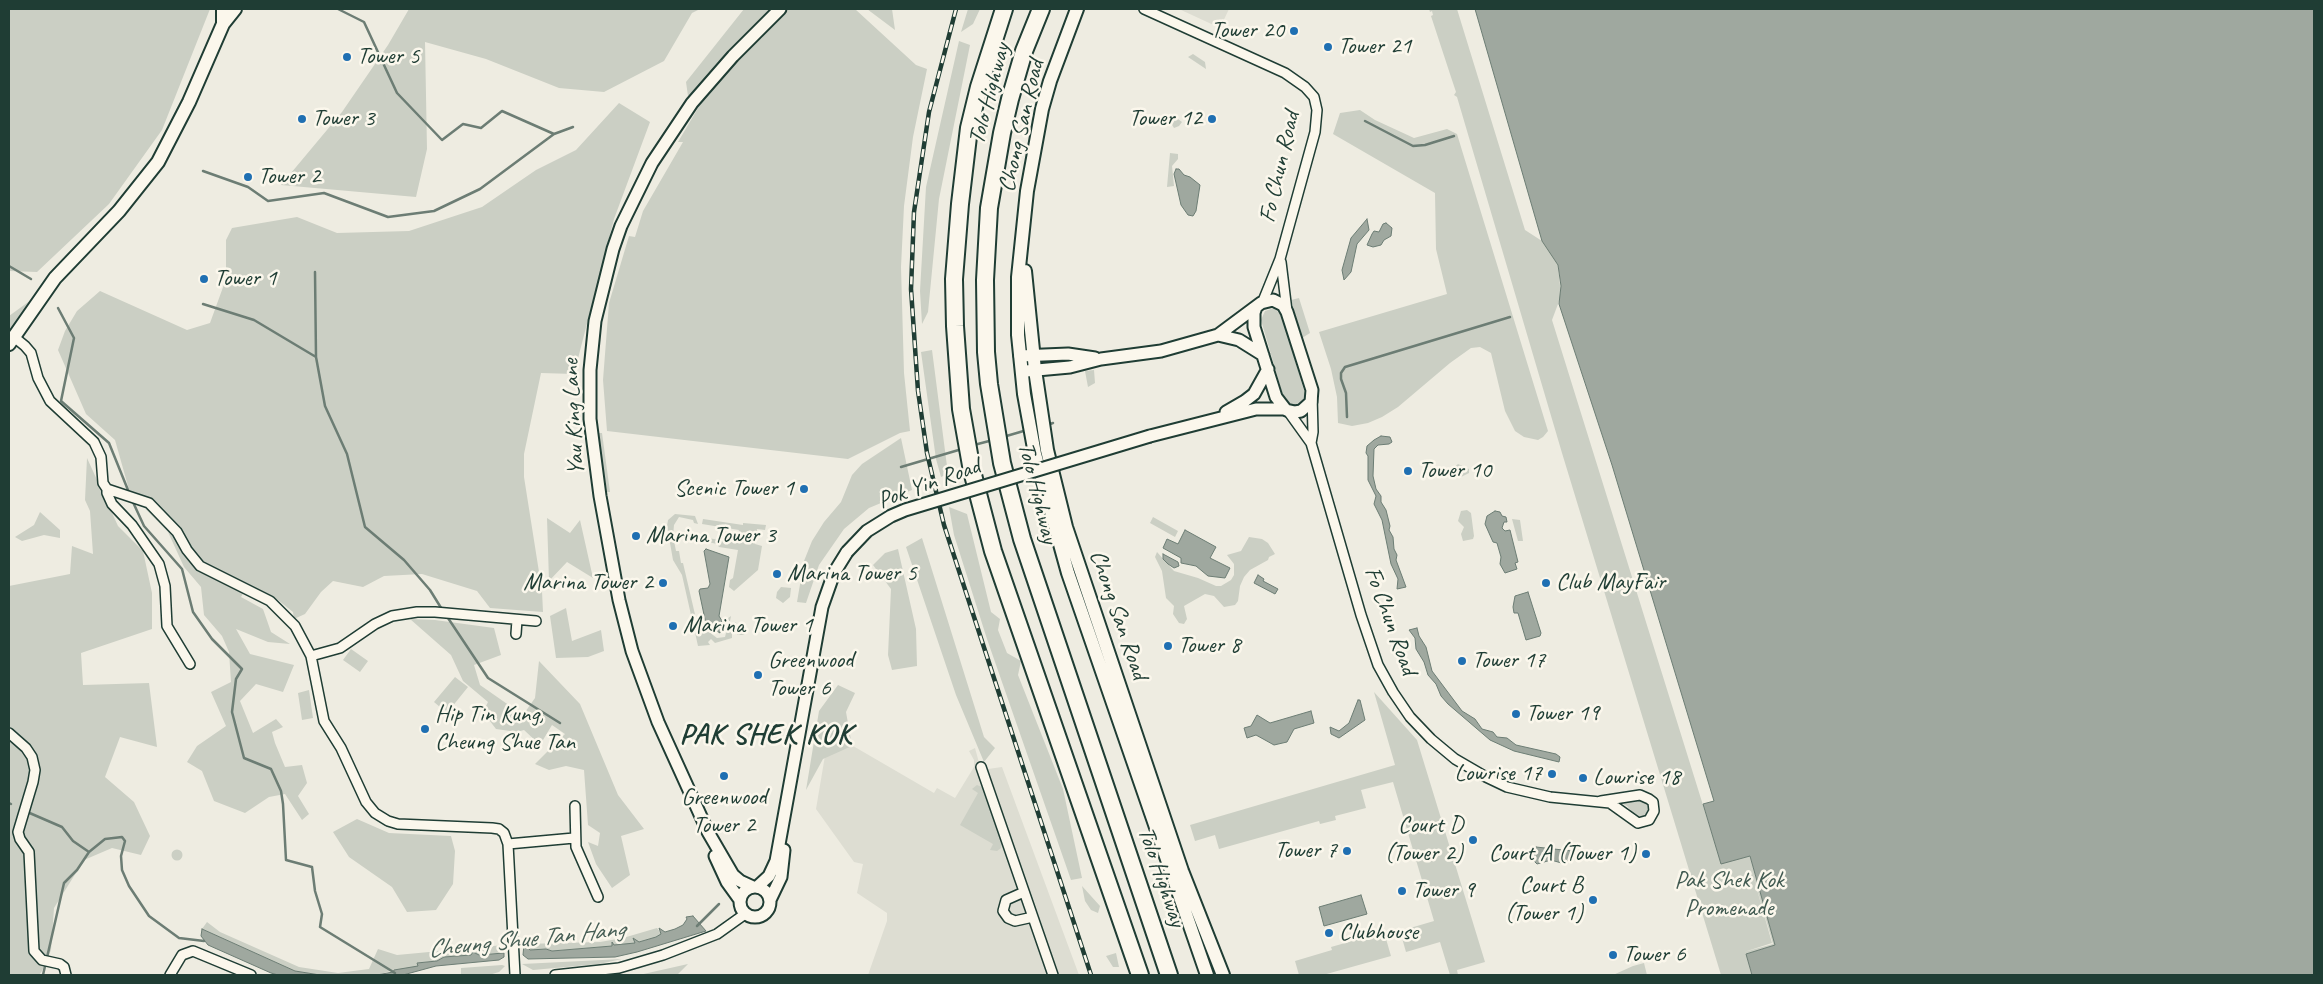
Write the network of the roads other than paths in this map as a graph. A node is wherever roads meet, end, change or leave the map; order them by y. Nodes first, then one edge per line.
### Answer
1 (223, 9) edge
2 (235, 9) edge
3 (780, 9) edge
4 (1004, 9) edge
5 (1041, 9) edge
6 (1077, 9) edge
7 (1144, 9) edge
8 (223, 24) junction
9 (1022, 256) junction
10 (1280, 259) junction
11 (1260, 304) junction
12 (1287, 312) junction
13 (1218, 335) junction
14 (11, 341) edge
15 (1033, 355) junction
16 (1263, 355) junction
17 (1020, 356) junction
18 (1101, 359) junction
19 (1268, 369) junction
20 (1035, 370) junction
21 (1021, 371) junction
22 (1312, 390) junction
23 (1287, 410) junction
24 (1208, 420) junction
25 (1312, 443) junction
26 (1041, 452) junction
27 (107, 489) junction
28 (517, 620) junction
29 (536, 621) dead end
30 (516, 634) dead end
31 (311, 656) junction
32 (190, 664) dead end
33 (9, 733) edge
34 (981, 767) dead end
35 (1601, 801) junction
36 (574, 806) dead end
37 (786, 814) junction
38 (708, 832) junction
39 (574, 838) junction
40 (508, 844) junction
41 (755, 887) junction
42 (1024, 892) junction
43 (598, 897) dead end
44 (740, 900) junction
45 (770, 900) junction
46 (745, 914) junction
47 (1033, 917) junction
48 (66, 975) edge
49 (170, 975) edge
50 (251, 975) edge
51 (516, 975) edge
52 (555, 975) edge
53 (1053, 975) edge
54 (1140, 975) edge
55 (1169, 975) edge
56 (1207, 975) edge
57 (1223, 975) edge

1 - 8 main road
2 - 8 main road
3 - 38 street, Yau King Lane
4 - 54 highway, Tolo Highway
5 - 55 highway, Tolo Highway
6 - 9 main road, Chong San Road
7 - 10 street, Fo Chun Road
8 - 14 main road
9 - 15 main road, Chong San Road
9 - 17 main road, Chong San Road
10 - 11 street, Fo Chun Road
10 - 12 street, Fo Chun Road
11 - 12 street
11 - 13 street
11 - 16 street, Fo Chun Road
12 - 22 street, Fo Chun Road
13 - 16 street
13 - 18 street
14 - 27 street
15 - 17 street
15 - 18 street
15 - 20 main road, Chong San Road
16 - 19 street, Fo Chun Road
17 - 21 main road, Chong San Road
18 - 20 street
19 - 23 street, Fo Chun Road
19 - 24 street, Pok Yin Road
20 - 21 street
20 - 26 main road, Chong San Road
21 - 26 main road, Chong San Road
22 - 23 street
22 - 25 street, Fo Chun Road
23 - 24 street, Pok Yin Road
23 - 25 street, Fo Chun Road
24 - 37 street, Pok Yin Road, bridge
25 - 35 street, Fo Chun Road
26 - 56 main road, Chong San Road
26 - 57 main road, Chong San Road
27 - 31 street
27 - 32 street
28 - 29 street
28 - 30 street
28 - 31 street
31 - 40 street
33 - 48 street
34 - 42 street
35 - 35 street, Fo Chun Road
36 - 39 street
37 - 41 street, Pok Yin Road
37 - 45 street, Pok Yin Road
38 - 41 street, Yau King Lane
38 - 44 street, Yau King Lane
39 - 40 street
39 - 43 street
40 - 51 street
41 - 44 street
41 - 45 street
42 - 47 street
42 - 47 street
44 - 46 street
45 - 46 street
46 - 52 street
47 - 53 street
49 - 50 street

